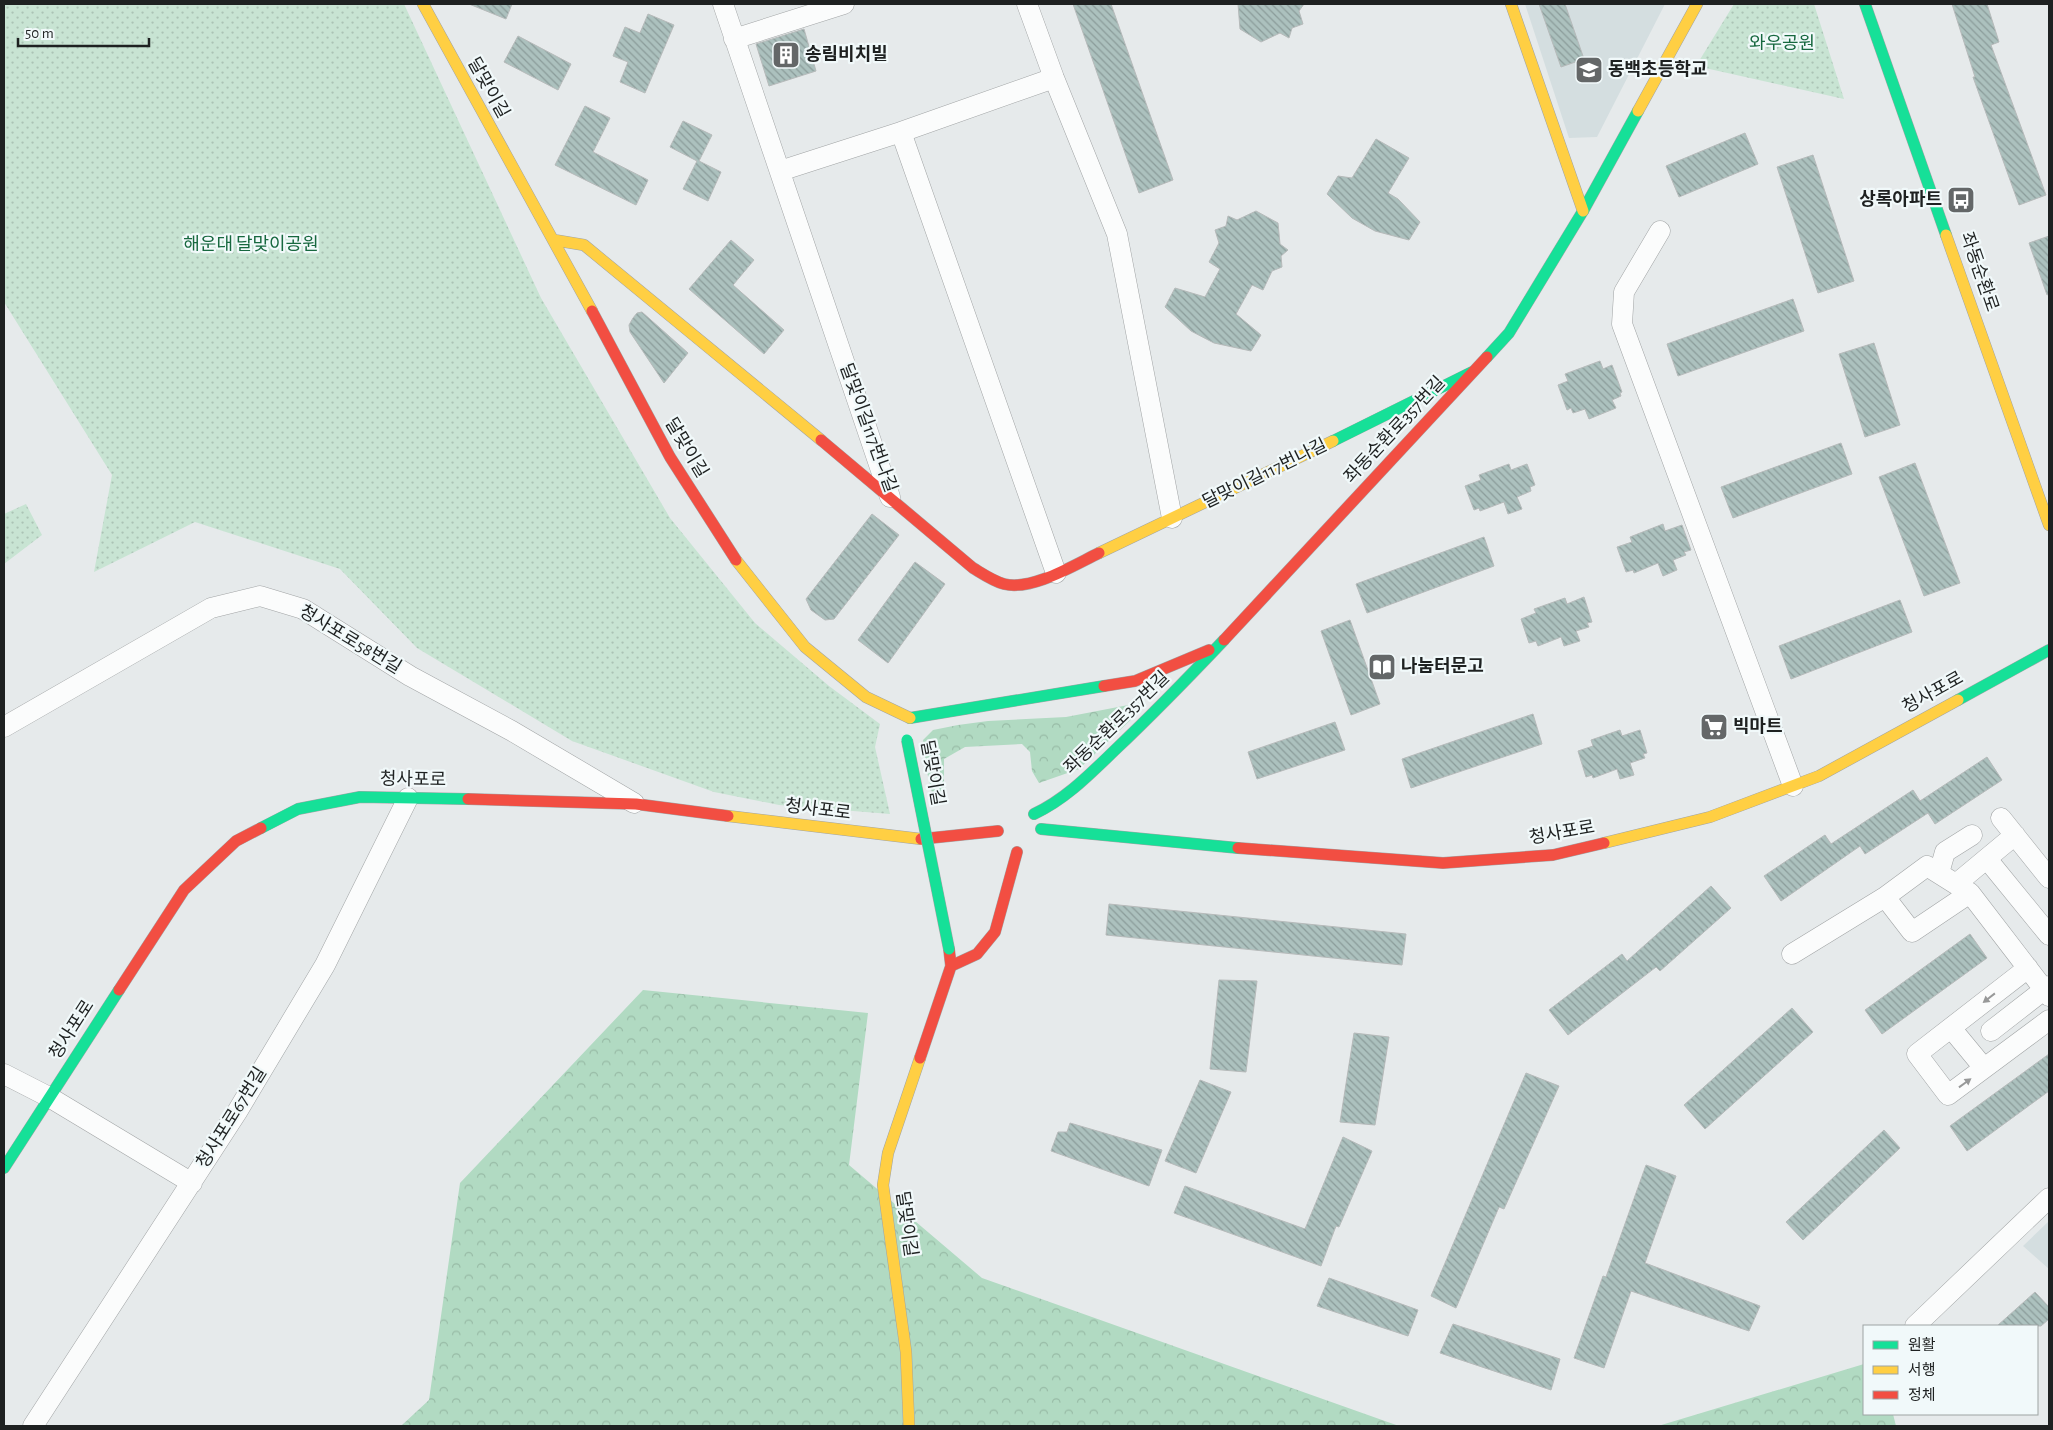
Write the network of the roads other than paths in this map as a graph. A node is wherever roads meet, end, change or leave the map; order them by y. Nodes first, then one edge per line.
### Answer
1 (423, 4) edge
2 (723, 4) edge
3 (844, 4) edge
4 (1026, 4) edge
5 (1511, 4) edge
6 (1697, 4) edge
7 (1865, 4) edge
8 (734, 39) junction
9 (1054, 78) junction
10 (901, 132) junction
11 (780, 172) junction
12 (1583, 211) junction
13 (1660, 231) dead end
14 (554, 240) junction
15 (1472, 372) junction
16 (890, 497) junction
17 (1172, 518) junction
18 (2049, 525) edge
19 (1056, 574) junction
20 (1221, 644) junction
21 (2049, 650) edge
22 (910, 718) junction
23 (4, 726) edge
24 (1793, 786) junction
25 (408, 798) junction
26 (636, 804) junction
27 (2001, 818) dead end
28 (1039, 833) joint
29 (1972, 835) dead end
30 (2015, 835) junction
31 (1987, 859) junction
32 (2049, 878) edge
33 (1955, 883) junction
34 (1885, 897) junction
35 (2049, 935) edge
36 (1792, 954) dead end
37 (952, 966) junction
38 (2028, 968) junction
39 (2048, 991) edge
40 (2049, 1020) edge
41 (1952, 1028) junction
42 (1991, 1031) dead end
43 (1984, 1068) junction
44 (4, 1074) edge
45 (49, 1097) junction
46 (4, 1168) edge
47 (192, 1183) junction
48 (2049, 1198) edge
49 (1916, 1325) edge
50 (33, 1426) edge
51 (910, 1426) edge

1 - 14 street, 달맞이길
2 - 8 street, 달맞이길117번나길
3 - 8 street
4 - 9 street
5 - 12 street
6 - 12 street, 좌동순환로357번길
7 - 18 street, 좌동순환로
8 - 11 street, 달맞이길117번나길
9 - 10 street
9 - 17 street
10 - 11 street
10 - 19 street
11 - 16 street, 달맞이길117번나길
12 - 15 street, 좌동순환로357번길
13 - 24 street
14 - 16 street
14 - 22 street, 달맞이길
15 - 17 street, 달맞이길117번나길
15 - 20 street, 좌동순환로357번길
16 - 19 street, 달맞이길117번나길
17 - 19 street, 달맞이길117번나길
20 - 22 street
20 - 28 street, 좌동순환로357번길
21 - 24 street, 청사포로
22 - 37 street, 달맞이길, bridge
23 - 26 street, 청사포로58번길
24 - 28 street, 청사포로
25 - 26 street, 청사포로
25 - 45 street, 청사포로
25 - 47 street, 청사포로67번길
26 - 37 street, 청사포로
27 - 30 street
29 - 33 street
30 - 31 street
30 - 32 street
31 - 33 street
31 - 35 street
33 - 34 street
33 - 34 street
33 - 38 street
34 - 36 street
37 - 51 street, 달맞이길
38 - 39 street
38 -> 41 street
39 - 42 street
40 - 43 street
41 - 43 street
41 -> 43 street
44 - 45 street
45 - 46 street, 청사포로
45 - 47 street
47 - 50 street, 청사포로67번길
48 - 49 street

